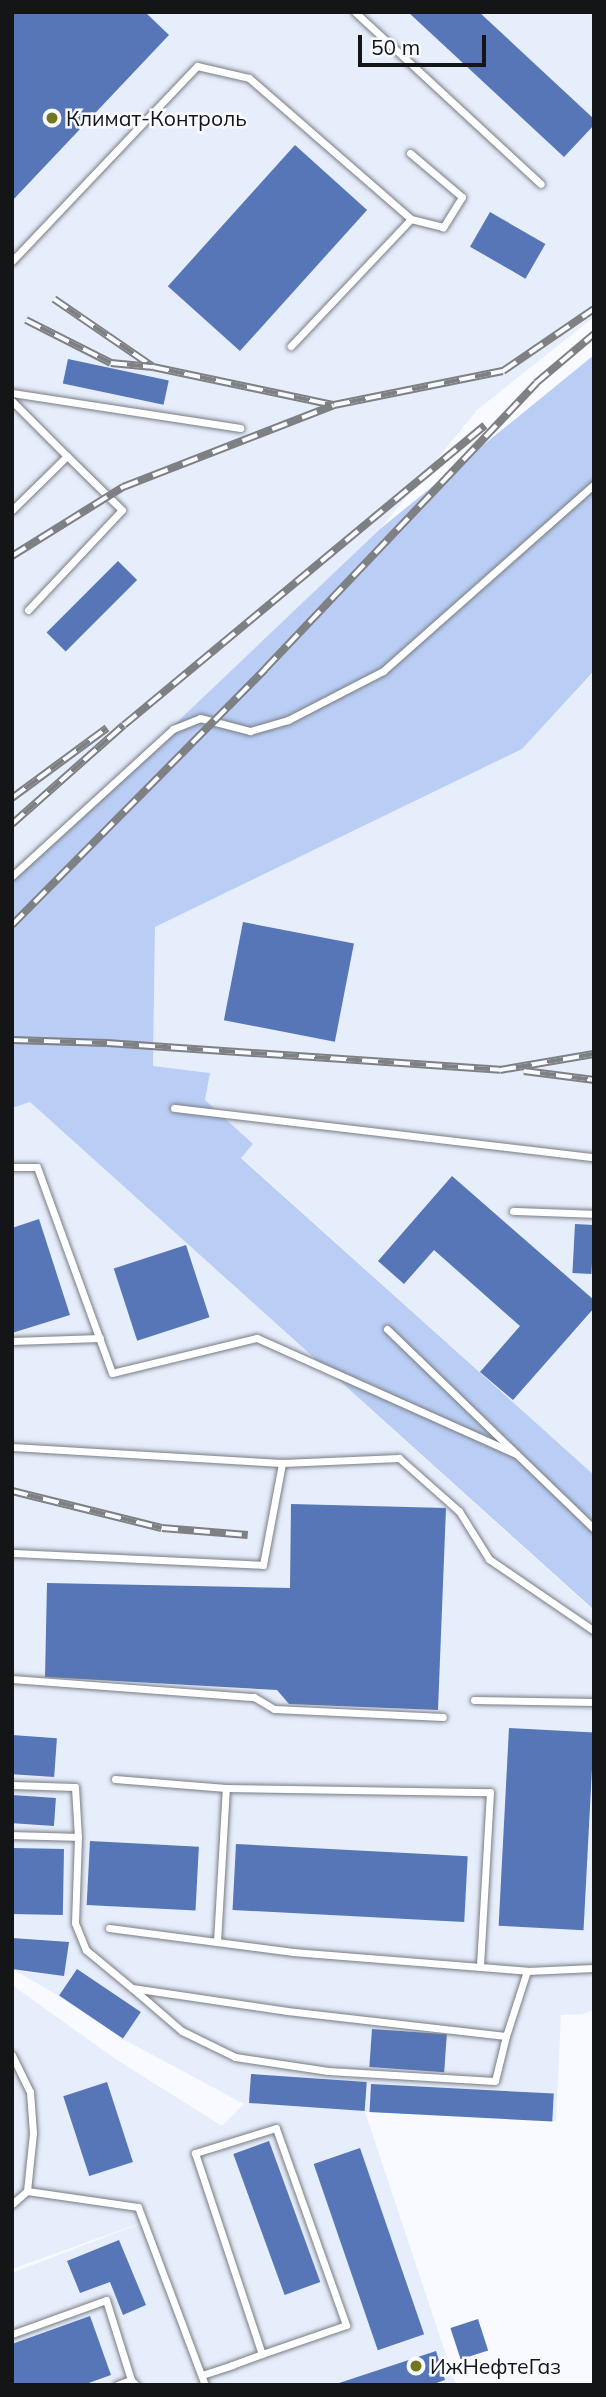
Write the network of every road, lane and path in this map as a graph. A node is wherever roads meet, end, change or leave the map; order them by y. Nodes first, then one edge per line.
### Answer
1 (355, 12) edge
2 (410, 153) dead end
3 (541, 184) dead end
4 (411, 219) junction
5 (12, 261) edge
6 (291, 346) dead end
7 (12, 393) edge
8 (12, 401) edge
9 (240, 428) dead end
10 (67, 456) junction
11 (594, 484) edge
12 (12, 510) edge
13 (27, 610) dead end
14 (12, 876) edge
15 (174, 1108) dead end
16 (594, 1157) edge
17 (12, 1167) edge
18 (513, 1211) dead end
19 (594, 1214) edge
20 (387, 1329) dead end
21 (100, 1338) junction
22 (12, 1341) edge
23 (12, 1447) edge
24 (516, 1454) junction
25 (282, 1463) junction
26 (594, 1529) edge
27 (12, 1553) edge
28 (594, 1631) edge
29 (12, 1679) edge
30 (474, 1700) dead end
31 (594, 1702) edge
32 (443, 1717) dead end
33 (115, 1779) dead end
34 (12, 1785) edge
35 (226, 1788) junction
36 (12, 1835) edge
37 (78, 1838) junction
38 (108, 1928) dead end
39 (217, 1942) junction
40 (480, 1967) junction
41 (594, 1968) edge
42 (527, 1971) junction
43 (132, 1988) junction
44 (506, 2036) junction
45 (12, 2055) edge
46 (27, 2191) junction
47 (12, 2204) edge
48 (12, 2334) edge
49 (262, 2354) junction
50 (202, 2375) junction
51 (133, 2383) edge
52 (117, 2385) edge
53 (205, 2385) edge

1 - 3 lane
2 - 4 lane
4 - 5 lane
4 - 6 lane
7 - 9 lane
8 - 10 lane
10 - 12 lane
10 - 13 lane
11 - 14 lane
15 - 16 lane
17 - 21 lane
18 - 19 lane
20 - 24 lane
21 - 22 lane
21 - 24 lane
23 - 25 lane
24 - 26 lane
25 - 27 lane
25 - 28 lane
29 - 32 lane
30 - 31 lane
33 - 35 lane
34 - 37 lane
35 - 39 lane
35 - 40 lane
36 - 37 lane
37 - 43 lane
38 - 39 lane
39 - 40 lane
40 - 42 lane
41 - 42 lane
42 - 44 lane
43 - 44 lane
43 - 44 lane
45 - 46 lane
46 - 47 lane
46 - 50 lane
48 - 51 lane
49 - 49 lane
49 - 50 lane
50 - 53 lane
51 - 52 lane

